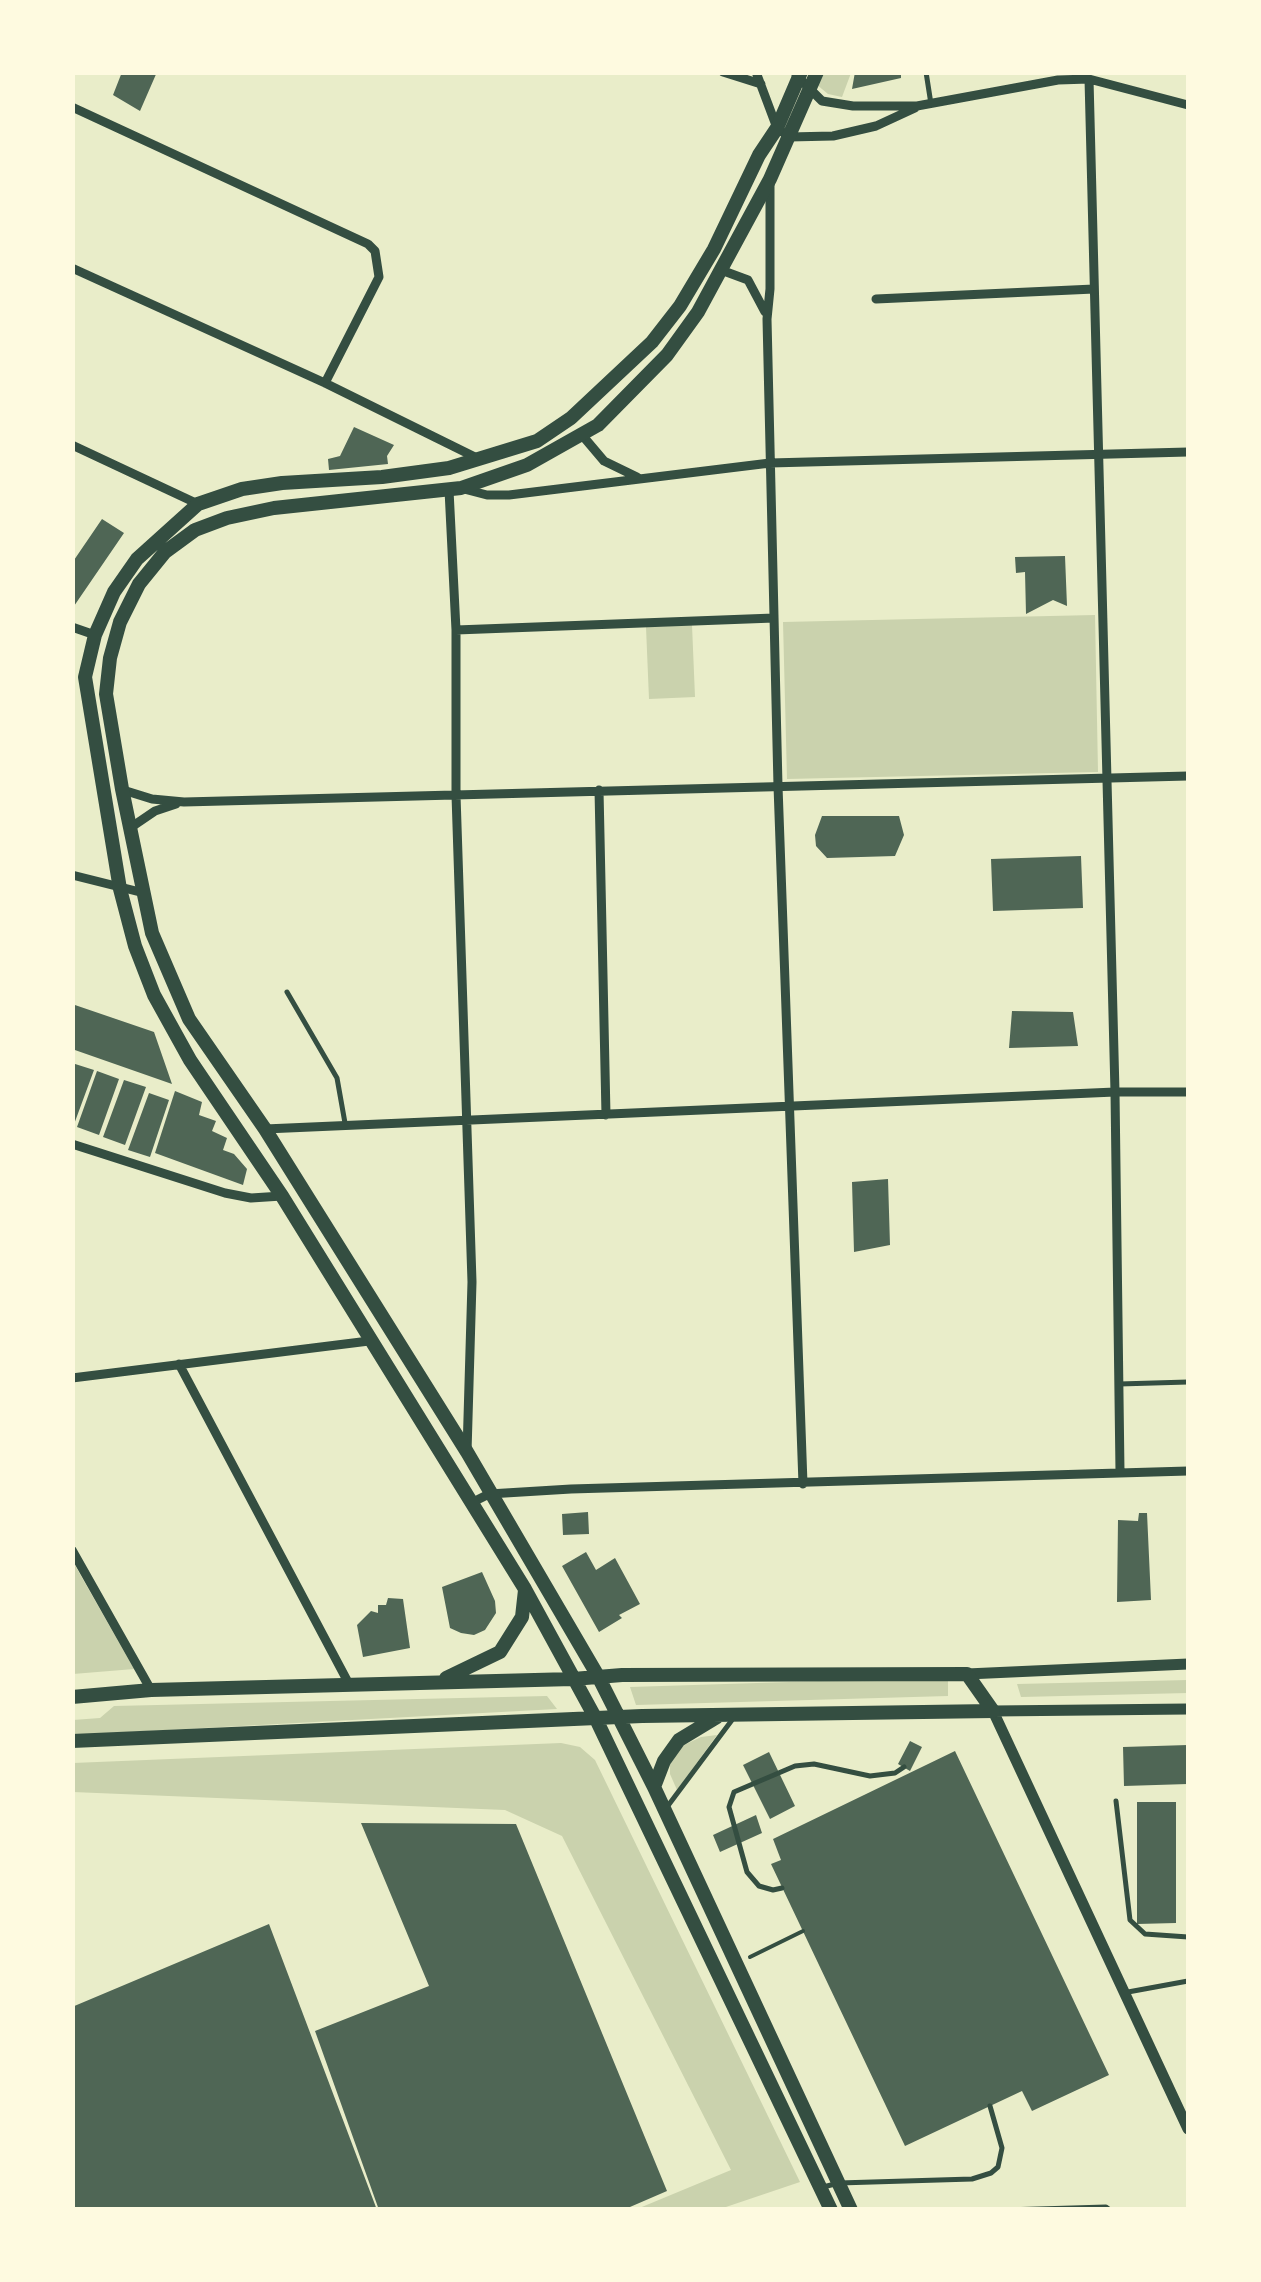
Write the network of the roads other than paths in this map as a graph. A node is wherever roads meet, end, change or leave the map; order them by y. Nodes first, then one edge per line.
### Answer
1 (723, 72) edge
2 (756, 72) edge
3 (817, 72) edge
4 (926, 72) edge
5 (801, 78) edge
6 (1089, 79) junction
7 (761, 84) junction
8 (932, 104) junction
9 (1188, 105) edge
10 (917, 106) junction
11 (72, 108) edge
12 (783, 132) junction
13 (770, 179) junction
14 (72, 268) edge
15 (722, 270) junction
16 (1094, 290) junction
17 (876, 299) dead end
18 (766, 320) junction
19 (324, 383) junction
20 (582, 434) junction
21 (72, 444) edge
22 (1188, 452) edge
23 (1099, 454) junction
24 (482, 460) junction
25 (770, 463) junction
26 (639, 478) junction
27 (455, 489) junction
28 (198, 504) junction
29 (774, 618) junction
30 (72, 628) edge
31 (456, 630) junction
32 (96, 634) junction
33 (80, 669) edge
34 (1188, 776) edge
35 (1107, 778) junction
36 (778, 786) junction
37 (122, 789) junction
38 (600, 790) junction
39 (456, 795) junction
40 (184, 802) junction
41 (130, 828) junction
42 (72, 875) edge
43 (120, 889) junction
44 (144, 893) junction
45 (287, 992) dead end
46 (1115, 1092) junction
47 (1188, 1092) edge
48 (790, 1107) junction
49 (606, 1115) junction
50 (466, 1121) junction
51 (345, 1126) junction
52 (265, 1130) junction
53 (72, 1144) edge
54 (282, 1196) junction
55 (369, 1341) junction
56 (179, 1364) junction
57 (72, 1378) edge
58 (1188, 1382) edge
59 (1119, 1384) junction
60 (467, 1452) junction
61 (1188, 1471) edge
62 (1120, 1472) junction
63 (804, 1484) junction
64 (489, 1494) junction
65 (471, 1503) junction
66 (72, 1550) edge
67 (526, 1589) junction
68 (1188, 1664) edge
69 (968, 1674) junction
70 (598, 1676) junction
71 (573, 1679) junction
72 (436, 1682) junction
73 (349, 1684) junction
74 (152, 1690) junction
75 (115, 1693) junction
76 (72, 1696) edge
77 (72, 1705) edge
78 (993, 1710) junction
79 (1188, 1710) edge
80 (731, 1714) junction
81 (620, 1718) junction
82 (596, 1719) junction
83 (72, 1742) edge
84 (904, 1767) dead end
85 (654, 1787) junction
86 (1116, 1801) dead end
87 (665, 1811) junction
88 (782, 1888) dead end
89 (1188, 1937) edge
90 (1188, 1981) edge
91 (1125, 1992) junction
92 (990, 2106) dead end
93 (1188, 2130) edge
94 (839, 2182) junction
95 (821, 2188) junction
96 (831, 2210) edge
97 (852, 2210) edge
98 (1004, 2210) edge
99 (1110, 2210) edge

1 - 7 street
2 - 7 street
3 - 5 main road
4 - 8 lane
5 - 10 street
5 - 12 main road
6 - 8 street
6 - 9 street
6 - 16 street
7 - 12 street
8 - 10 street
10 - 12 street
11 - 19 street
12 - 13 main road
12 - 24 main road
13 - 15 main road
13 - 18 street
14 - 19 street
15 - 18 street
15 - 20 main road
16 - 17 street
16 - 23 street
18 - 25 street
19 - 24 street
20 - 26 street
20 - 27 main road
21 - 28 street
22 - 23 street
23 - 25 street
23 - 35 street
24 - 28 main road
25 - 26 street
25 - 29 street
26 - 27 street
27 - 31 street
27 - 37 main road
28 - 32 main road
29 - 31 street
29 - 36 street
30 - 32 street
31 - 39 street
32 - 33 main road
33 - 43 main road
34 - 35 street
35 - 36 street
35 - 46 street
36 - 38 street
36 - 48 street
37 - 40 street
37 - 41 main road
38 - 39 street
38 - 49 street
39 - 40 street
39 - 50 street
40 - 41 street
41 - 44 main road
42 - 43 street
43 - 44 street
43 - 54 main road
44 - 52 main road
45 - 51 lane
46 - 47 street
46 - 48 street
46 - 59 street
48 - 49 street
48 - 63 street
49 - 50 street
50 - 51 street
50 - 60 street
51 - 52 street
52 - 60 main road
53 - 54 street
54 - 55 main road
55 - 56 street
55 - 65 main road
56 - 57 street
56 - 73 street
58 - 59 lane
59 - 62 street
60 - 64 main road
61 - 62 street
62 - 63 street
63 - 64 street
64 - 65 street
64 - 70 main road
65 - 67 main road
66 - 74 street
67 - 71 main road
67 - 72 main road
68 - 69 street
69 - 70 main road
69 - 78 main road
70 - 71 main road
70 - 81 main road
71 - 72 main road
71 - 82 main road
72 - 73 main road
73 - 74 main road
74 - 75 main road
75 - 76 main road
75 - 77 main road
78 - 79 street
78 - 80 main road
78 - 91 street
80 - 81 main road
80 - 85 main road
80 - 87 lane
81 - 82 main road
81 - 85 main road
82 - 83 main road
82 - 95 main road
84 - 88 lane
85 - 87 main road
86 - 89 lane
87 - 94 main road
90 - 91 lane
91 - 93 street
92 - 94 lane
94 - 95 lane
94 - 97 main road
95 - 96 main road
98 - 99 lane

